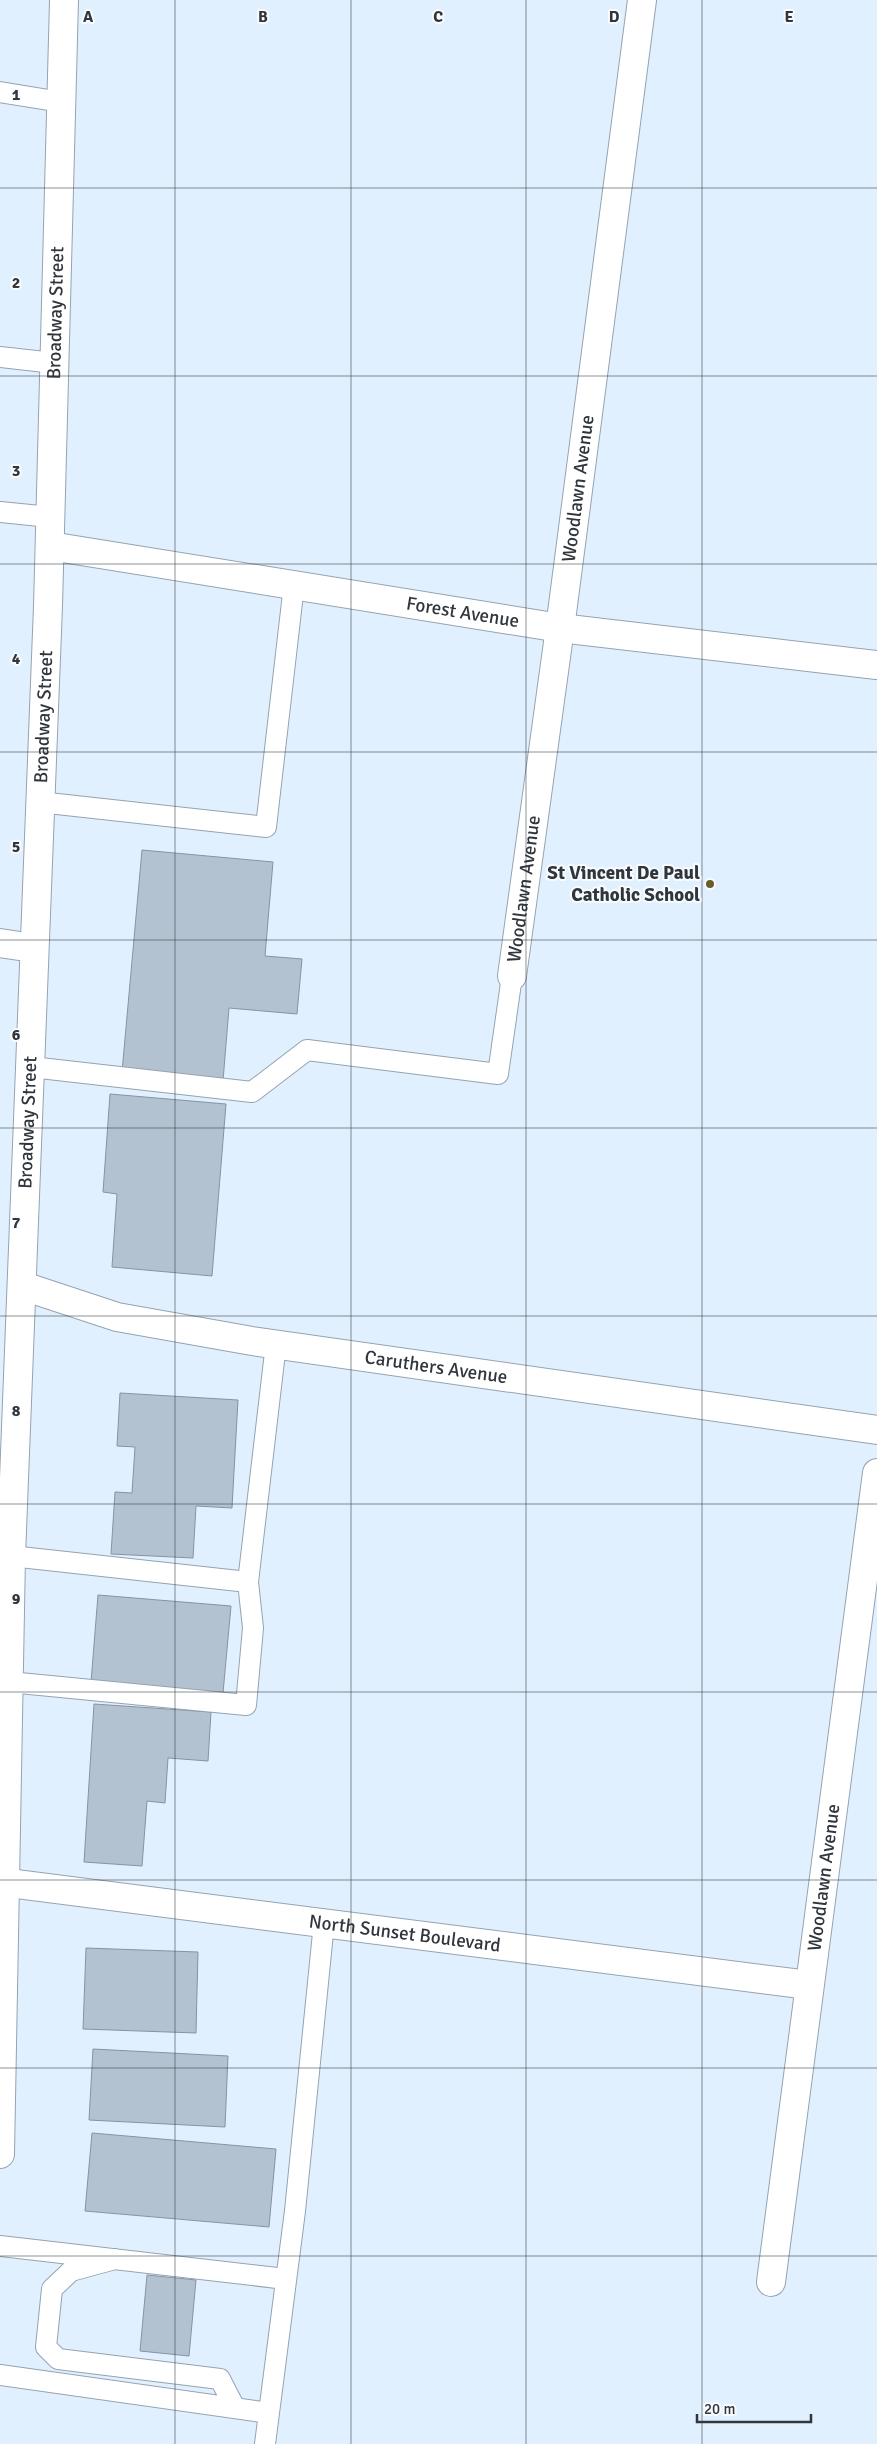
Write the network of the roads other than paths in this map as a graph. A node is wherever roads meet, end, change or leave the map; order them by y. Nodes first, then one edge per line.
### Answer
1 (64, 0) edge
2 (642, 0) edge
3 (0, 92) edge
4 (61, 102) junction
5 (0, 357) edge
6 (54, 364) junction
7 (0, 512) edge
8 (50, 517) junction
9 (50, 546) junction
10 (294, 585) junction
11 (560, 628) junction
12 (877, 665) edge
13 (39, 802) junction
14 (0, 943) edge
15 (33, 948) junction
16 (512, 976) joint
17 (31, 1067) junction
18 (12, 1283) edge
19 (276, 1344) junction
20 (877, 1430) edge
21 (877, 1473) edge
22 (7, 1496) edge
23 (11, 1556) junction
24 (248, 1582) junction
25 (9, 1682) junction
26 (3, 1882) edge
27 (324, 1923) junction
28 (809, 1985) junction
29 (0, 2154) edge
30 (0, 2246) edge
31 (115, 2259) junction
32 (286, 2280) junction
33 (771, 2282) dead end
34 (0, 2375) edge
35 (235, 2408) junction
36 (269, 2413) junction
37 (265, 2444) edge

1 - 4 street, Broadway Street
2 - 11 street, Woodlawn Avenue
3 - 4 lane
4 - 6 street, Broadway Street
5 - 6 lane
6 - 8 street, Broadway Street
7 - 8 lane
8 - 9 street, Broadway Street
9 - 10 street, Forest Avenue
9 - 13 street, Broadway Street
10 - 11 street, Forest Avenue
10 - 13 lane
11 - 12 street, Forest Avenue
11 - 16 street, Woodlawn Avenue
13 - 15 street, Broadway Street
14 - 15 street
15 - 17 street, Broadway Street
16 - 17 lane
17 - 18 street, Broadway Street
18 - 19 street, Caruthers Avenue
18 - 22 street, Broadway Street
19 - 20 street, Caruthers Avenue
19 - 24 lane
21 - 28 street, Woodlawn Avenue
22 - 23 street, Broadway Street
23 - 24 lane
23 - 25 street, Broadway Street
24 - 25 lane
25 - 26 street, Broadway Street
26 - 27 street, North Sunset Boulevard
26 - 29 street, Broadway Street
27 - 28 street, North Sunset Boulevard
27 - 32 lane
28 - 33 street, Woodlawn Avenue
30 - 31 lane
31 - 32 lane
31 - 35 lane
32 - 36 lane
34 - 35 lane
35 - 36 lane
36 - 37 lane

